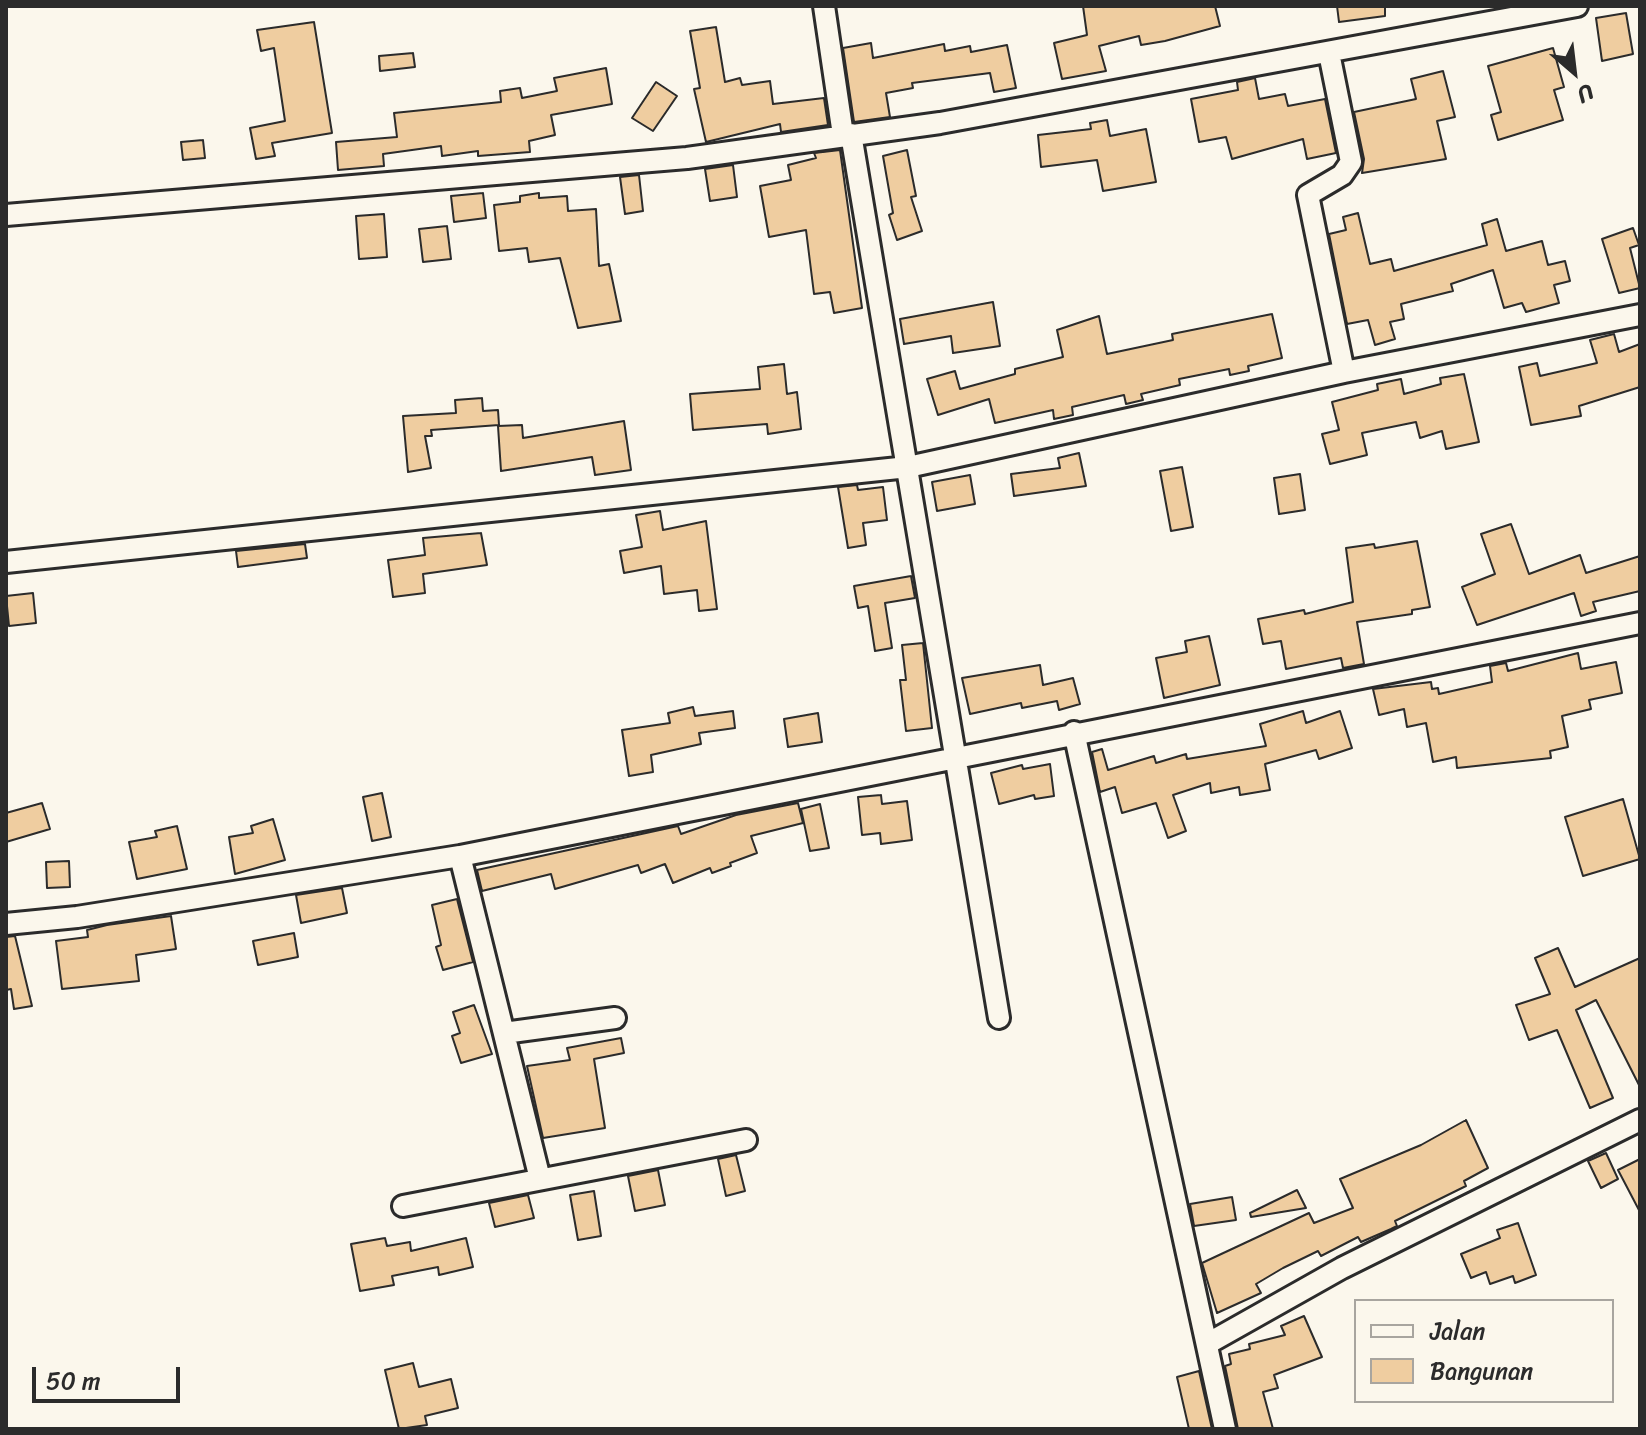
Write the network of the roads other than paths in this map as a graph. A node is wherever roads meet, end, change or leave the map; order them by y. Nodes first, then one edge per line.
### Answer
1 (824, 6) edge
2 (1577, 6) edge
3 (1329, 53) junction
4 (847, 135) junction
5 (6, 215) edge
6 (1640, 315) edge
7 (1344, 372) junction
8 (908, 467) junction
9 (6, 562) edge
10 (1640, 623) edge
11 (1074, 732) junction
12 (957, 757) junction
13 (460, 856) junction
14 (6, 924) edge
15 (615, 1018) dead end
16 (999, 1018) dead end
17 (504, 1033) junction
18 (1640, 1120) edge
19 (746, 1140) dead end
20 (540, 1179) junction
21 (403, 1206) dead end
22 (1207, 1344) junction
23 (1225, 1429) edge

1 - 4 street
2 - 3 street
3 - 4 street
3 - 7 street
4 - 5 street
4 - 8 street
6 - 7 street
7 - 8 street
8 - 9 street
8 - 12 street
10 - 11 street
11 - 12 street
11 - 22 street
12 - 13 street
12 - 16 street
13 - 14 street
13 - 17 street
15 - 17 street
17 - 20 street
18 - 22 street
19 - 20 street
20 - 21 street
22 - 23 street

